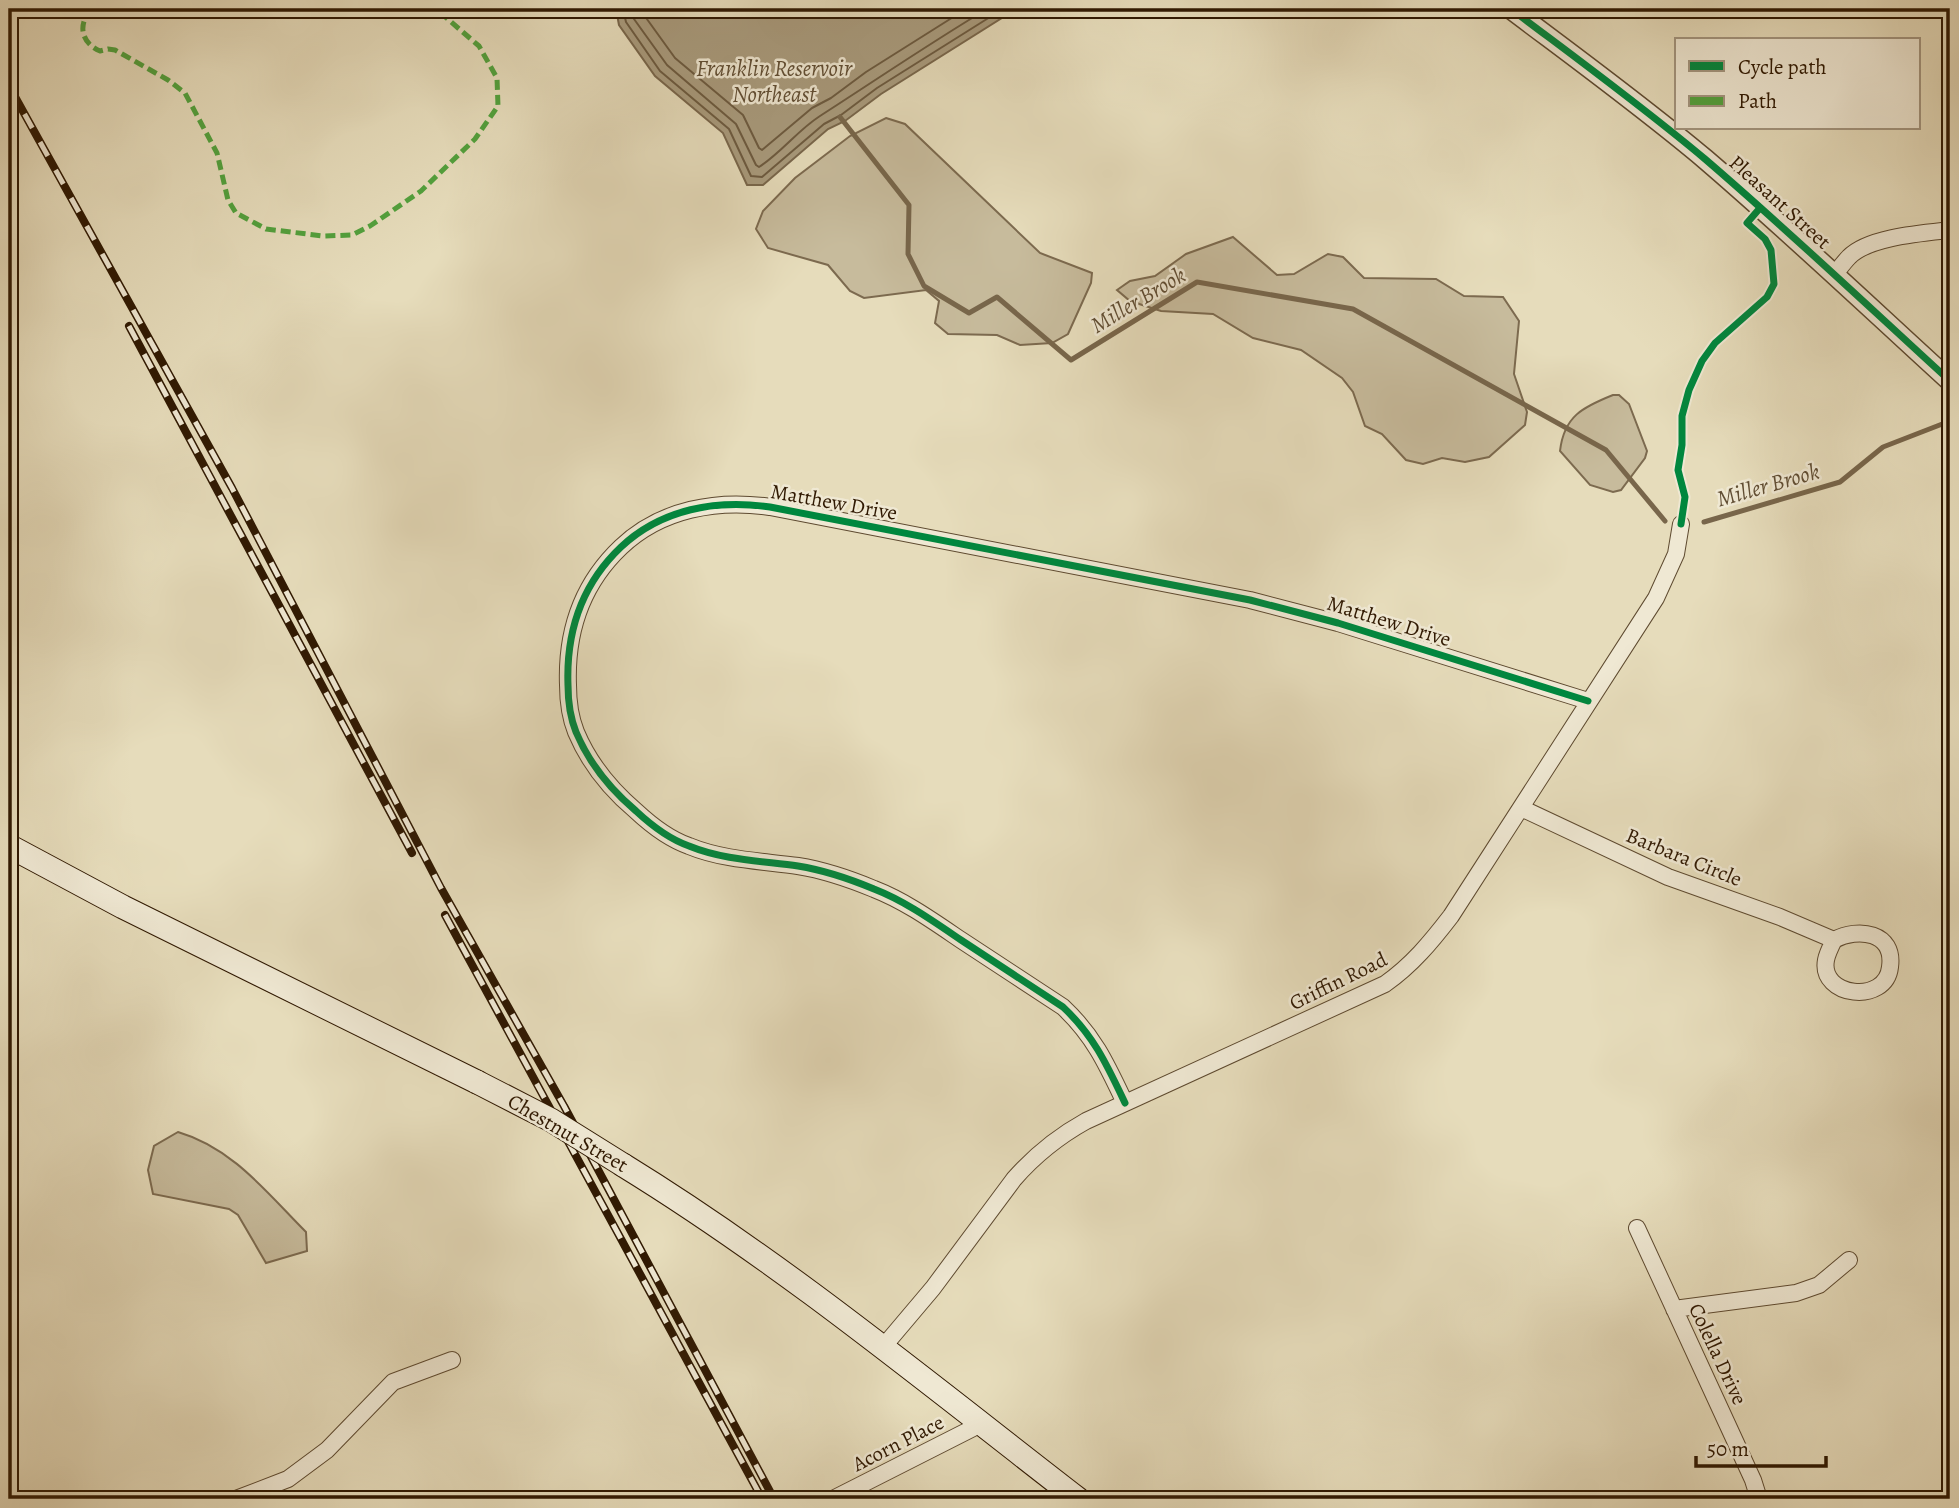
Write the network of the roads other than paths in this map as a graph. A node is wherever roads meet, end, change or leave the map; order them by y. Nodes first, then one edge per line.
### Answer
1 (1511, 9) edge
2 (1950, 230) edge
3 (1835, 274) junction
4 (1950, 381) edge
5 (1681, 524) dead end
6 (1588, 701) junction
7 (1521, 808) junction
8 (9, 846) edge
9 (1834, 940) junction
10 (1125, 1103) junction
11 (1637, 1228) dead end
12 (1849, 1260) dead end
13 (1674, 1309) junction
14 (884, 1346) junction
15 (452, 1360) dead end
16 (981, 1424) junction
17 (236, 1499) edge
18 (833, 1499) edge
19 (1079, 1499) edge
20 (1759, 1499) edge

1 - 3 street, Pleasant Street
2 - 3 street
3 - 4 street, Pleasant Street
5 - 6 street, Griffin Road
6 - 7 street, Griffin Road
6 - 10 street, Matthew Drive
7 - 9 street, Barbara Circle
7 - 10 street, Griffin Road
8 - 14 main road, Chestnut Street, bridge
9 - 9 street
10 - 14 street, Griffin Road
11 - 13 street, Colella Drive
12 - 13 street
13 - 20 street, Colella Drive
14 - 16 main road, Chestnut Street
15 - 17 street
16 - 18 street, Acorn Place
16 - 19 main road, Chestnut Street

